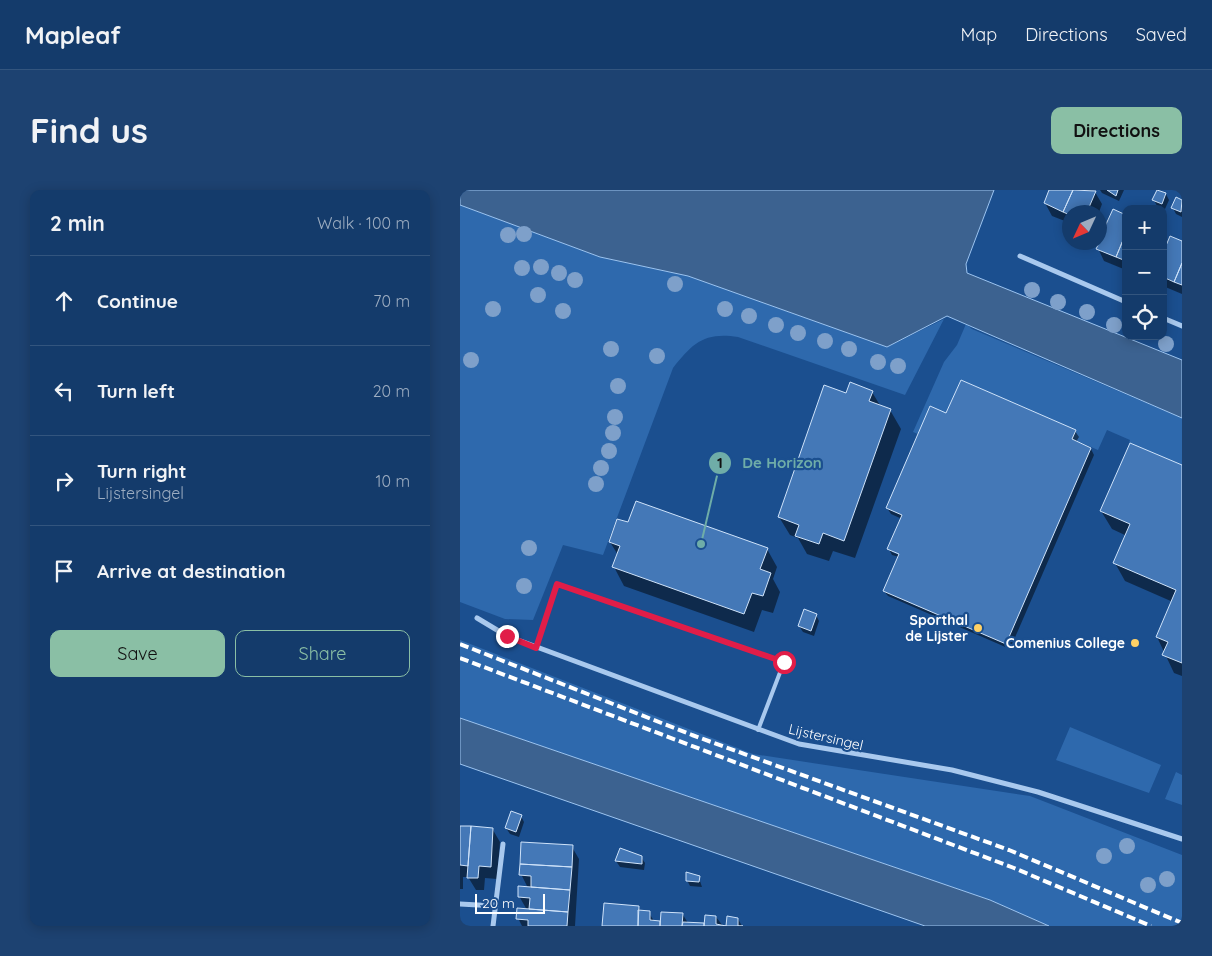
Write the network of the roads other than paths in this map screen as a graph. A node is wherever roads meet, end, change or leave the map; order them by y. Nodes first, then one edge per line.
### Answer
1 (1020, 256) dead end
2 (1122, 300) edge
3 (1167, 320) edge
4 (1182, 326) edge
5 (477, 618) dead end
6 (536, 648) junction
7 (758, 730) junction
8 (1182, 839) edge
9 (503, 844) dead end
10 (460, 904) edge
11 (496, 906) junction
12 (493, 926) edge

1 - 2 street
3 - 4 street
5 - 6 street, Lijstersingel
6 - 7 street, Lijstersingel
6 - 7 lane
7 - 8 street, Lijstersingel
9 - 11 street
10 - 11 street
11 - 12 street

